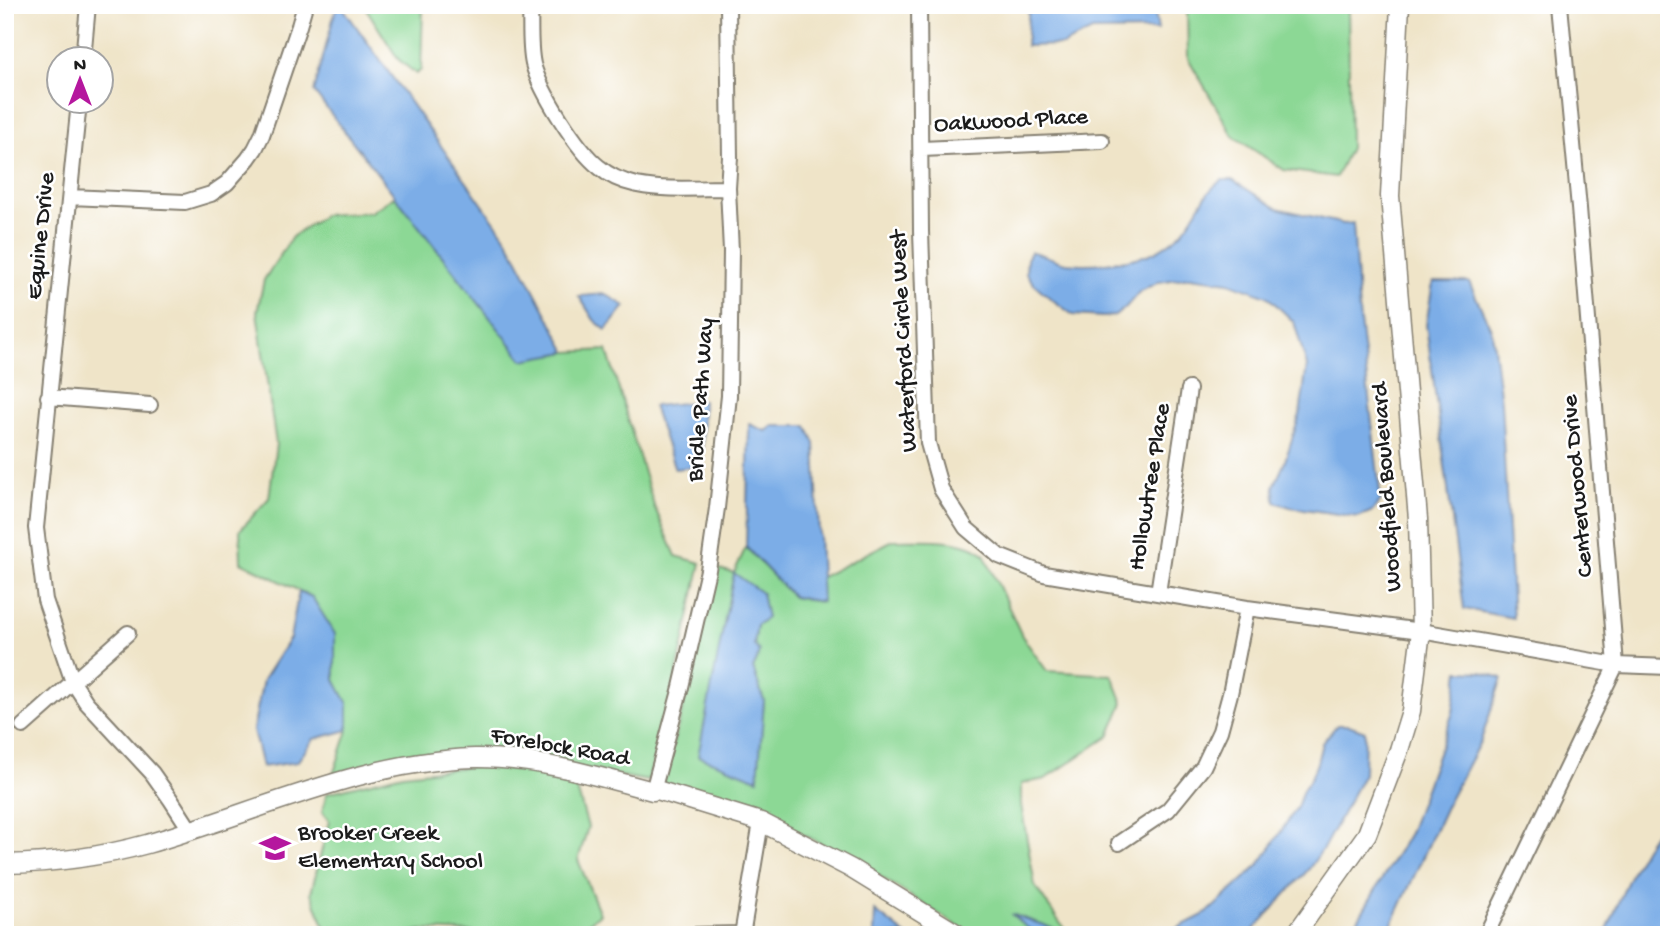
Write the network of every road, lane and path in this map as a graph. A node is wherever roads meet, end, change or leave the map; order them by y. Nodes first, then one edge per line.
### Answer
1 (88, 5) edge
2 (305, 5) edge
3 (530, 5) edge
4 (728, 5) edge
5 (919, 5) edge
6 (1400, 5) edge
7 (1560, 5) edge
8 (84, 46) edge
9 (78, 116) edge
10 (1102, 141) dead end
11 (922, 149) junction
12 (728, 188) junction
13 (70, 197) junction
14 (1189, 389) dead end
15 (48, 397) junction
16 (150, 405) dead end
17 (1158, 593) junction
18 (1247, 608) junction
19 (1421, 631) junction
20 (128, 633) dead end
21 (1616, 664) junction
22 (1669, 667) edge
23 (73, 682) junction
24 (23, 726) dead end
25 (653, 791) junction
26 (761, 822) junction
27 (191, 831) junction
28 (1119, 843) dead end
29 (5, 864) edge
30 (742, 934) edge
31 (692, 935) edge
32 (958, 935) edge
33 (1295, 935) edge
34 (1486, 935) edge

1 - 8 street
2 - 13 street
3 - 12 street
4 - 12 street, Bridle Path Way
5 - 11 street, Waterford Circle West
6 - 19 street, Woodfield Boulevard
7 - 21 street, Centerwood Drive
9 - 13 street, Equine Drive
10 - 11 street, Oakwood Place
11 - 17 street, Waterford Circle West
12 - 25 street, Bridle Path Way
13 - 15 street, Equine Drive
14 - 17 street, Hollowtree Place
15 - 16 street
15 - 23 street, Equine Drive
17 - 18 street, Waterford Circle West
18 - 19 street, Waterford Circle West
18 - 28 street
19 - 21 street, Waterford Circle West
19 - 33 street, Woodfield Boulevard
20 - 23 street
21 - 22 street, Waterford Circle West
21 - 34 street
23 - 24 street
23 - 27 street, Equine Drive
25 - 26 street, Forelock Road
25 - 27 street, Forelock Road
26 - 30 street
26 - 32 street, Forelock Road
27 - 29 street, Forelock Road
30 - 31 street

